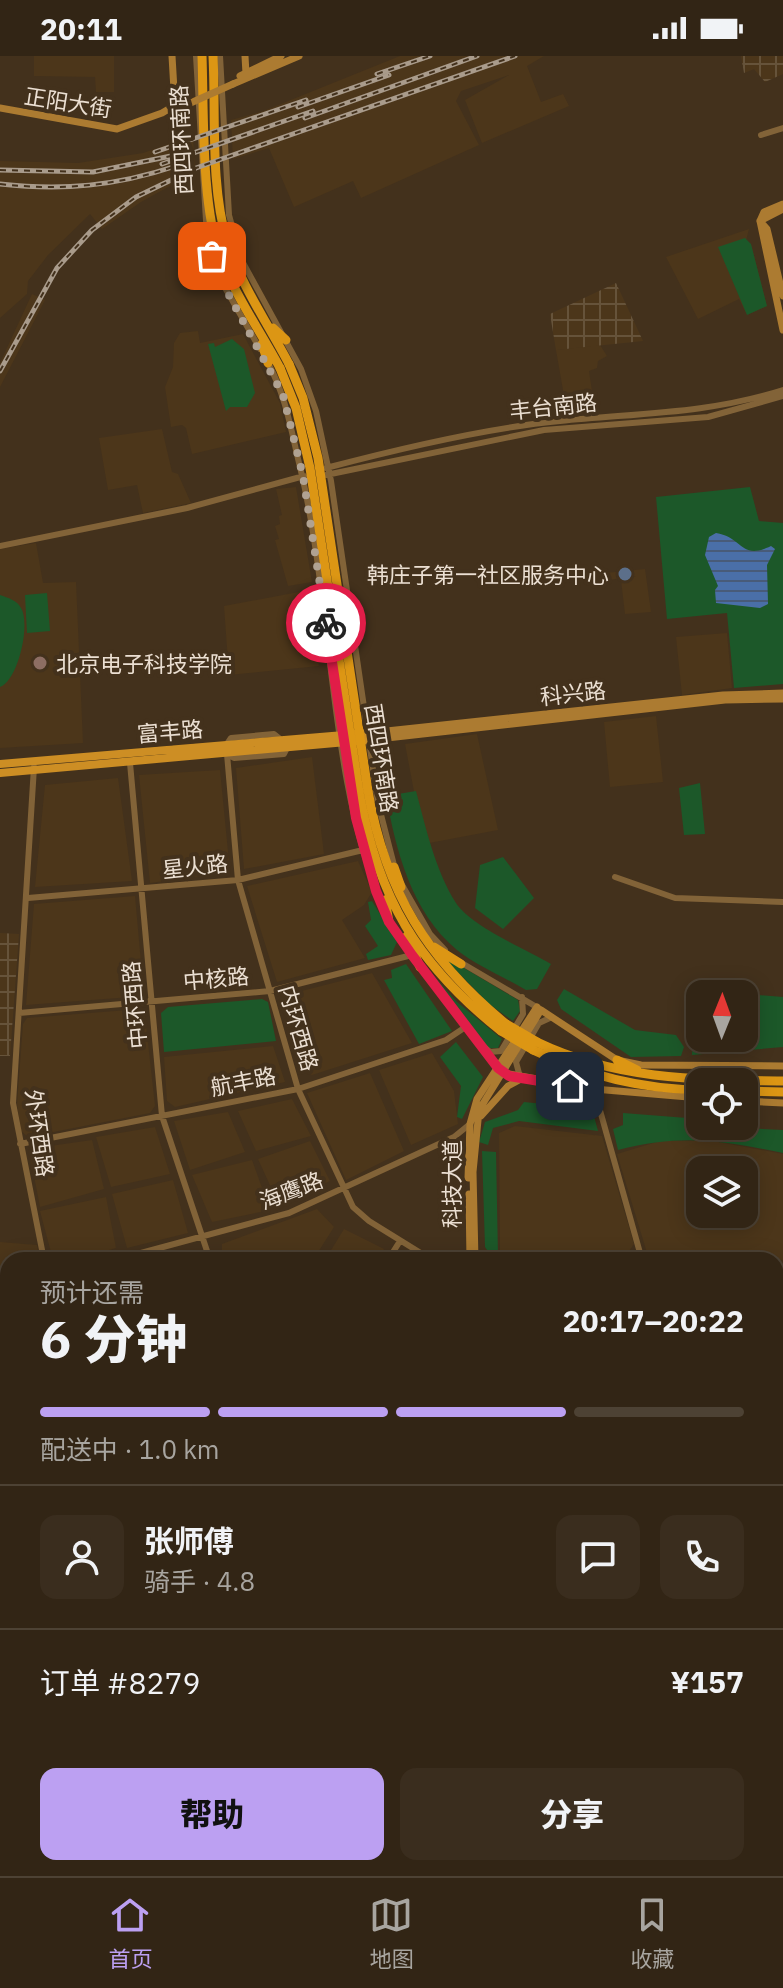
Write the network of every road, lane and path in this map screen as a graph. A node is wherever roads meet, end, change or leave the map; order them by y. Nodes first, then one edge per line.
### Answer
1 (172, 56) edge
2 (196, 56) edge
3 (202, 56) edge
4 (213, 56) edge
5 (220, 56) edge
6 (245, 56) edge
7 (281, 56) edge
8 (299, 56) edge
9 (246, 76) junction
10 (175, 107) junction
11 (0, 108) edge
12 (783, 128) edge
13 (761, 135) dead end
14 (783, 206) edge
15 (204, 220) junction
16 (760, 221) junction
17 (221, 259) junction
18 (783, 296) edge
19 (261, 323) junction
20 (783, 330) edge
21 (286, 340) junction
22 (268, 363) junction
23 (783, 393) edge
24 (324, 443) junction
25 (296, 445) junction
26 (329, 471) junction
27 (303, 476) junction
28 (0, 546) edge
29 (342, 557) junction
30 (317, 562) junction
31 (783, 696) edge
32 (365, 715) junction
33 (339, 718) junction
34 (369, 736) junction
35 (342, 738) junction
36 (227, 754) junction
37 (130, 763) junction
38 (0, 764) edge
39 (34, 766) junction
40 (0, 773) edge
41 (364, 792) junction
42 (363, 850) junction
43 (394, 867) junction
44 (615, 877) dead end
45 (238, 880) junction
46 (382, 885) junction
47 (141, 889) junction
48 (28, 898) junction
49 (783, 902) edge
50 (389, 922) junction
51 (408, 925) junction
52 (422, 939) junction
53 (412, 955) junction
54 (461, 964) junction
55 (420, 967) junction
56 (270, 991) junction
57 (522, 997) junction
58 (152, 1002) junction
59 (539, 1009) junction
60 (19, 1013) junction
61 (552, 1017) junction
62 (464, 1028) junction
63 (504, 1028) junction
64 (472, 1037) junction
65 (535, 1046) junction
66 (501, 1051) junction
67 (617, 1060) junction
68 (783, 1066) edge
69 (500, 1070) junction
70 (663, 1078) junction
71 (522, 1079) junction
72 (686, 1079) edge
73 (758, 1081) edge
74 (783, 1081) edge
75 (645, 1087) junction
76 (298, 1089) junction
77 (594, 1089) junction
78 (686, 1089) edge
79 (758, 1091) edge
80 (783, 1092) edge
81 (676, 1097) junction
82 (686, 1097) edge
83 (758, 1102) edge
84 (783, 1103) edge
85 (162, 1116) junction
86 (473, 1123) junction
87 (20, 1144) junction
88 (343, 1189) junction
89 (203, 1237) junction
90 (400, 1241) junction
91 (42, 1252) edge
92 (146, 1252) edge
93 (209, 1252) edge
94 (393, 1252) edge
95 (419, 1252) edge
96 (472, 1252) edge
97 (640, 1252) edge

1 - 10 main road
2 - 15 street, 西四环南路
3 - 17 highway, 西四环南路
4 - 19 highway, 西四环南路
5 - 21 street, 西四环南路
6 - 9 main road
7 - 9 main road, 正阳大街
8 - 9 main road, 正阳大街
9 - 10 main road, 正阳大街, bridge
10 - 11 main road, 正阳大街
12 - 13 street
14 - 16 main road
15 - 17 highway
15 - 22 street, 西四环南路
16 - 18 main road
16 - 20 main road
17 - 19 highway, 西四环南路
19 - 21 highway
19 - 22 highway
19 - 41 highway, 西四环南路, bridge
21 - 24 street, 西四环南路
22 - 25 street, 西四环南路
23 - 26 street, 丰台南路
24 - 25 street
24 - 26 street, 西四环南路
25 - 27 street, 西四环南路
26 - 27 street, 丰台南路
26 - 29 street, 西四环南路
27 - 28 street, 丰台南路
27 - 30 street, 西四环南路
29 - 30 street
29 - 32 street, 西四环南路
30 - 33 street, 西四环南路
31 - 34 main road, 科兴路
32 - 33 street
32 - 34 street, 西四环南路
33 - 35 street, 西四环南路
34 - 35 main road
34 - 43 street, 西四环南路
35 - 36 main road, 富丰路
35 - 39 main road, 富丰路
35 - 42 street, 西四环南路
36 - 37 main road, 富丰路
36 - 45 street, 内环西路
37 - 39 main road, 富丰路
37 - 47 street, 中环西路
38 - 39 main road, 富丰路
39 - 40 main road
39 - 48 street, 外环西路
41 - 46 highway, 西四环南路
41 - 51 highway, 西四环南路
42 - 45 street, 星火路
42 - 50 street, 西四环南路
43 - 51 highway
43 - 54 street, 西四环南路
44 - 49 street
45 - 47 street, 星火路
45 - 56 street, 内环西路
46 - 50 highway
46 - 51 highway, 西四环南路
47 - 48 street, 星火路
47 - 58 street, 中环西路
48 - 60 street, 外环西路
50 - 53 street, 西四环南路
51 - 52 highway, 西四环南路
51 - 55 highway
51 - 63 highway, 西四环南路
52 - 54 highway
52 - 63 highway, 西四环南路
53 - 55 street, 西四环南路
53 - 56 street, 中核路
54 - 57 street, 西四环南路
55 - 62 street, 西四环南路
56 - 58 street, 中核路
56 - 76 street, 内环西路
57 - 59 street, 西四环南路
57 - 66 street
58 - 60 street, 中核路
58 - 85 street, 中环西路
59 - 61 main road
59 - 69 main road
60 - 87 street, 外环西路
61 - 67 main road
61 - 71 street
62 - 64 street, 西四环南路
62 - 76 street, 航丰路
63 - 65 highway, 西四环南路, bridge
64 - 66 street
64 - 69 street, 西四环南路
65 - 70 highway
65 - 75 highway
66 - 69 street
67 - 68 main road
67 - 70 highway
69 - 71 main road
69 - 86 main road, 科技大道
69 - 86 main road, 科技大道
70 - 72 highway
71 - 77 main road
71 - 86 main road
73 - 74 highway
75 - 78 highway
75 - 81 highway
76 - 85 street, 航丰路
76 - 88 street, 内环西路
77 - 81 main road
77 - 97 street
79 - 80 highway
81 - 82 main road
83 - 84 main road
85 - 87 street, 航丰路
85 - 89 street, 中环西路
86 - 88 street, 海鹰路
86 - 96 main road, 科技大道
87 - 91 street, 外环西路
88 - 89 street, 海鹰路
88 - 90 street, 内环西路
89 - 92 street, 海鹰路
89 - 93 street, 中环西路
90 - 94 street
90 - 95 street, 内环西路

